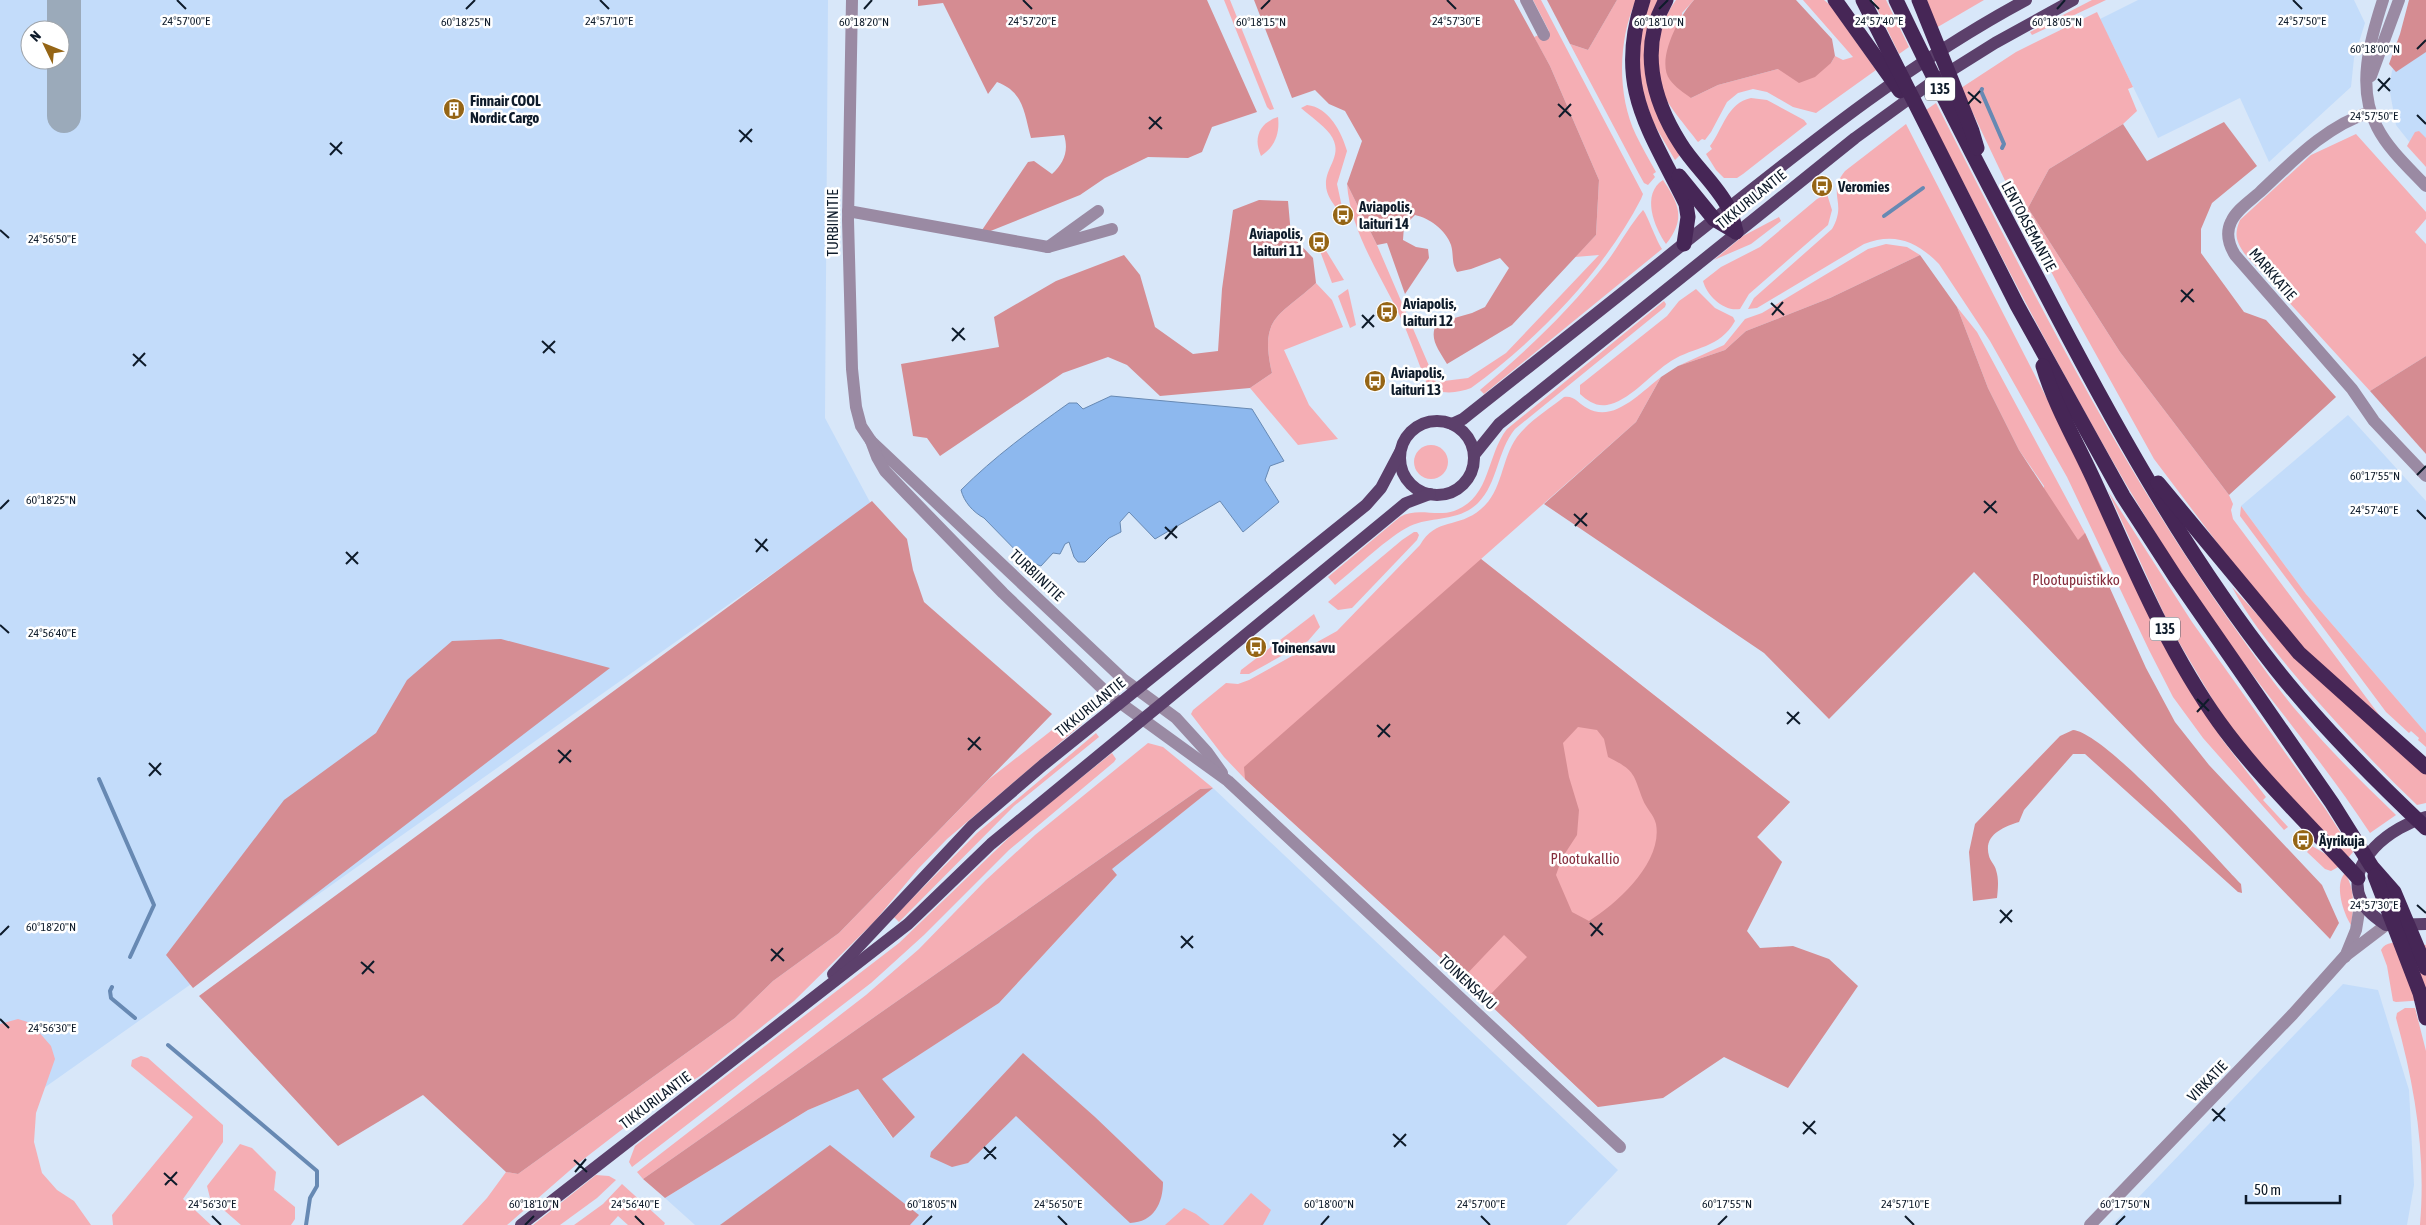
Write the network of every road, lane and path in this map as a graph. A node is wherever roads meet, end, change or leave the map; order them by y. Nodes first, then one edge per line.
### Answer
1 (852, 0) edge
2 (1526, 0) edge
3 (1643, 0) edge
4 (1666, 0) edge
5 (1835, 0) edge
6 (1863, 0) edge
7 (1896, 0) edge
8 (1919, 0) edge
9 (2026, 0) edge
10 (2073, 0) edge
11 (2383, 0) edge
12 (2398, 0) edge
13 (1544, 35) dead end
14 (2368, 86) junction
15 (2370, 112) junction
16 (1930, 133) junction
17 (1663, 156) junction
18 (1985, 178) junction
19 (2426, 186) edge
20 (1728, 207) junction
21 (1098, 211) dead end
22 (848, 212) junction
23 (1714, 219) junction
24 (1112, 229) dead end
25 (1736, 232) junction
26 (1684, 244) junction
27 (1048, 247) junction
28 (2036, 340) junction
29 (1452, 424) junction
30 (872, 441) junction
31 (1400, 452) junction
32 (1474, 455) junction
33 (2139, 464) junction
34 (2426, 476) edge
35 (1430, 494) junction
36 (1138, 689) junction
37 (1120, 704) junction
38 (1160, 704) junction
39 (1142, 718) junction
40 (2426, 767) edge
41 (1228, 781) junction
42 (2426, 817) edge
43 (2426, 828) edge
44 (2372, 867) junction
45 (2358, 878) junction
46 (2361, 900) junction
47 (2386, 925) junction
48 (2425, 925) edge
49 (2344, 957) junction
50 (2426, 968) edge
51 (809, 1000) junction
52 (2426, 1018) edge
53 (1620, 1146) dead end
54 (521, 1225) edge
55 (2090, 1225) edge

1 - 22 street, TURBIINITIE
2 - 13 street
3 - 17 highway
4 - 20 highway
5 - 16 highway
6 - 16 highway, 135
7 - 18 highway, LENTOASEMANTIE / 135
8 - 18 highway
9 - 20 main road, TIKKURILANTIE
10 - 25 main road, TIKKURILANTIE
11 - 14 street
12 - 14 street
14 - 15 street
15 - 19 street
15 - 34 street, MARKKATIE
16 - 28 highway, 135
17 - 23 highway
17 - 26 highway
18 - 33 highway, LENTOASEMANTIE / 135
20 - 23 main road, TIKKURILANTIE
20 - 25 highway
21 - 27 street
22 - 27 street
22 - 30 street, TURBIINITIE
23 - 25 highway
23 - 26 main road, TIKKURILANTIE
24 - 27 street
25 - 32 main road, TIKKURILANTIE
26 - 29 main road, TIKKURILANTIE
28 - 44 highway
28 - 45 highway, 135
29 - 31 main road
29 - 32 main road
30 - 36 street, TURBIINITIE
30 - 37 street, TURBIINITIE
31 - 35 main road
31 - 36 main road, TIKKURILANTIE
32 - 35 main road
33 - 40 highway, 135
33 - 43 highway
35 - 38 main road, TIKKURILANTIE
36 - 37 main road, TIKKURILANTIE
36 - 38 street, TOINENSAVU
37 - 39 street, TOINENSAVU
37 - 51 main road, TIKKURILANTIE
38 - 39 main road, TIKKURILANTIE
38 - 41 street, TOINENSAVU
39 - 41 street, TOINENSAVU
39 - 51 main road, TIKKURILANTIE
41 - 53 street, TOINENSAVU
42 - 45 main road
44 - 50 highway
44 - 52 highway
45 - 46 main road
46 - 47 main road
46 - 49 street, VIRKATIE
47 - 48 main road
47 - 49 street, VIRKATIE
49 - 55 street, VIRKATIE
51 - 54 main road, TIKKURILANTIE

